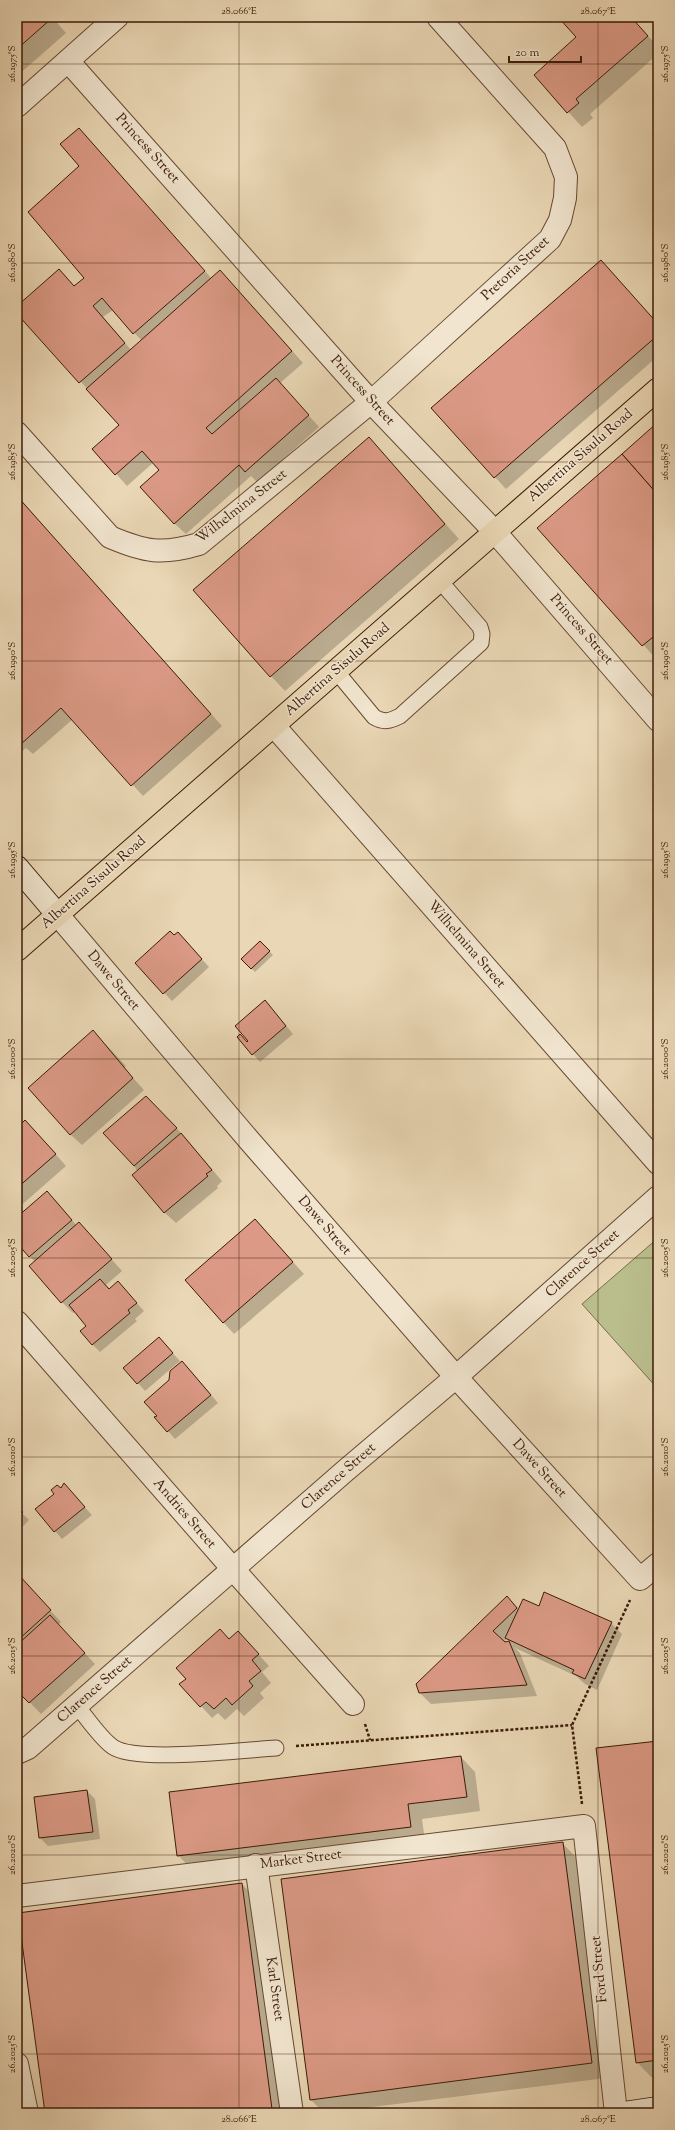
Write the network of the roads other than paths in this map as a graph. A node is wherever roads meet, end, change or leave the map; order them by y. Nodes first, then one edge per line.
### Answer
1 (438, 17) edge
2 (104, 21) edge
3 (68, 61) junction
4 (17, 106) edge
5 (658, 389) edge
6 (371, 402) junction
7 (17, 434) edge
8 (495, 532) junction
9 (440, 581) junction
10 (336, 671) junction
11 (658, 720) edge
12 (274, 726) junction
13 (17, 867) edge
14 (57, 914) junction
15 (17, 950) edge
16 (658, 1163) edge
17 (658, 1196) edge
18 (17, 1322) edge
19 (456, 1377) junction
20 (658, 1564) edge
21 (233, 1569) junction
22 (353, 1704) dead end
23 (77, 1706) junction
24 (276, 1748) road end
25 (17, 1754) edge
26 (584, 1826) joint
27 (256, 1865) junction
28 (17, 1896) edge
29 (17, 2064) edge
30 (658, 2108) edge
31 (27, 2113) edge
32 (292, 2113) edge
33 (616, 2113) edge
34 (624, 2113) edge

1 - 6 street, Pretoria Street
2 - 3 street
3 - 4 street
3 - 6 street, Princess Street
5 - 8 main road, Albertina Sisulu Road
6 - 7 street, Wilhelmina Street
6 - 8 street, Princess Street
8 - 9 main road, Albertina Sisulu Road
8 - 11 street, Princess Street
9 - 10 main road, Albertina Sisulu Road
9 - 10 lane
10 - 12 main road, Albertina Sisulu Road
12 - 14 main road, Albertina Sisulu Road
12 - 16 street, Wilhelmina Street
13 - 14 street, Dawe Street
14 - 15 main road, Albertina Sisulu Road
14 - 19 street, Dawe Street
17 - 19 street, Clarence Street
18 - 21 street, Andries Street
19 - 20 street, Dawe Street
19 - 21 street, Clarence Street
21 - 22 street, Andries Street
21 - 23 street, Clarence Street
23 - 24 lane
23 - 25 street, Clarence Street
26 - 27 street, Market Street
26 - 33 street, Ford Street
27 - 28 street, Market Street
27 - 32 street, Karl Street
29 - 31 street
30 - 34 street

